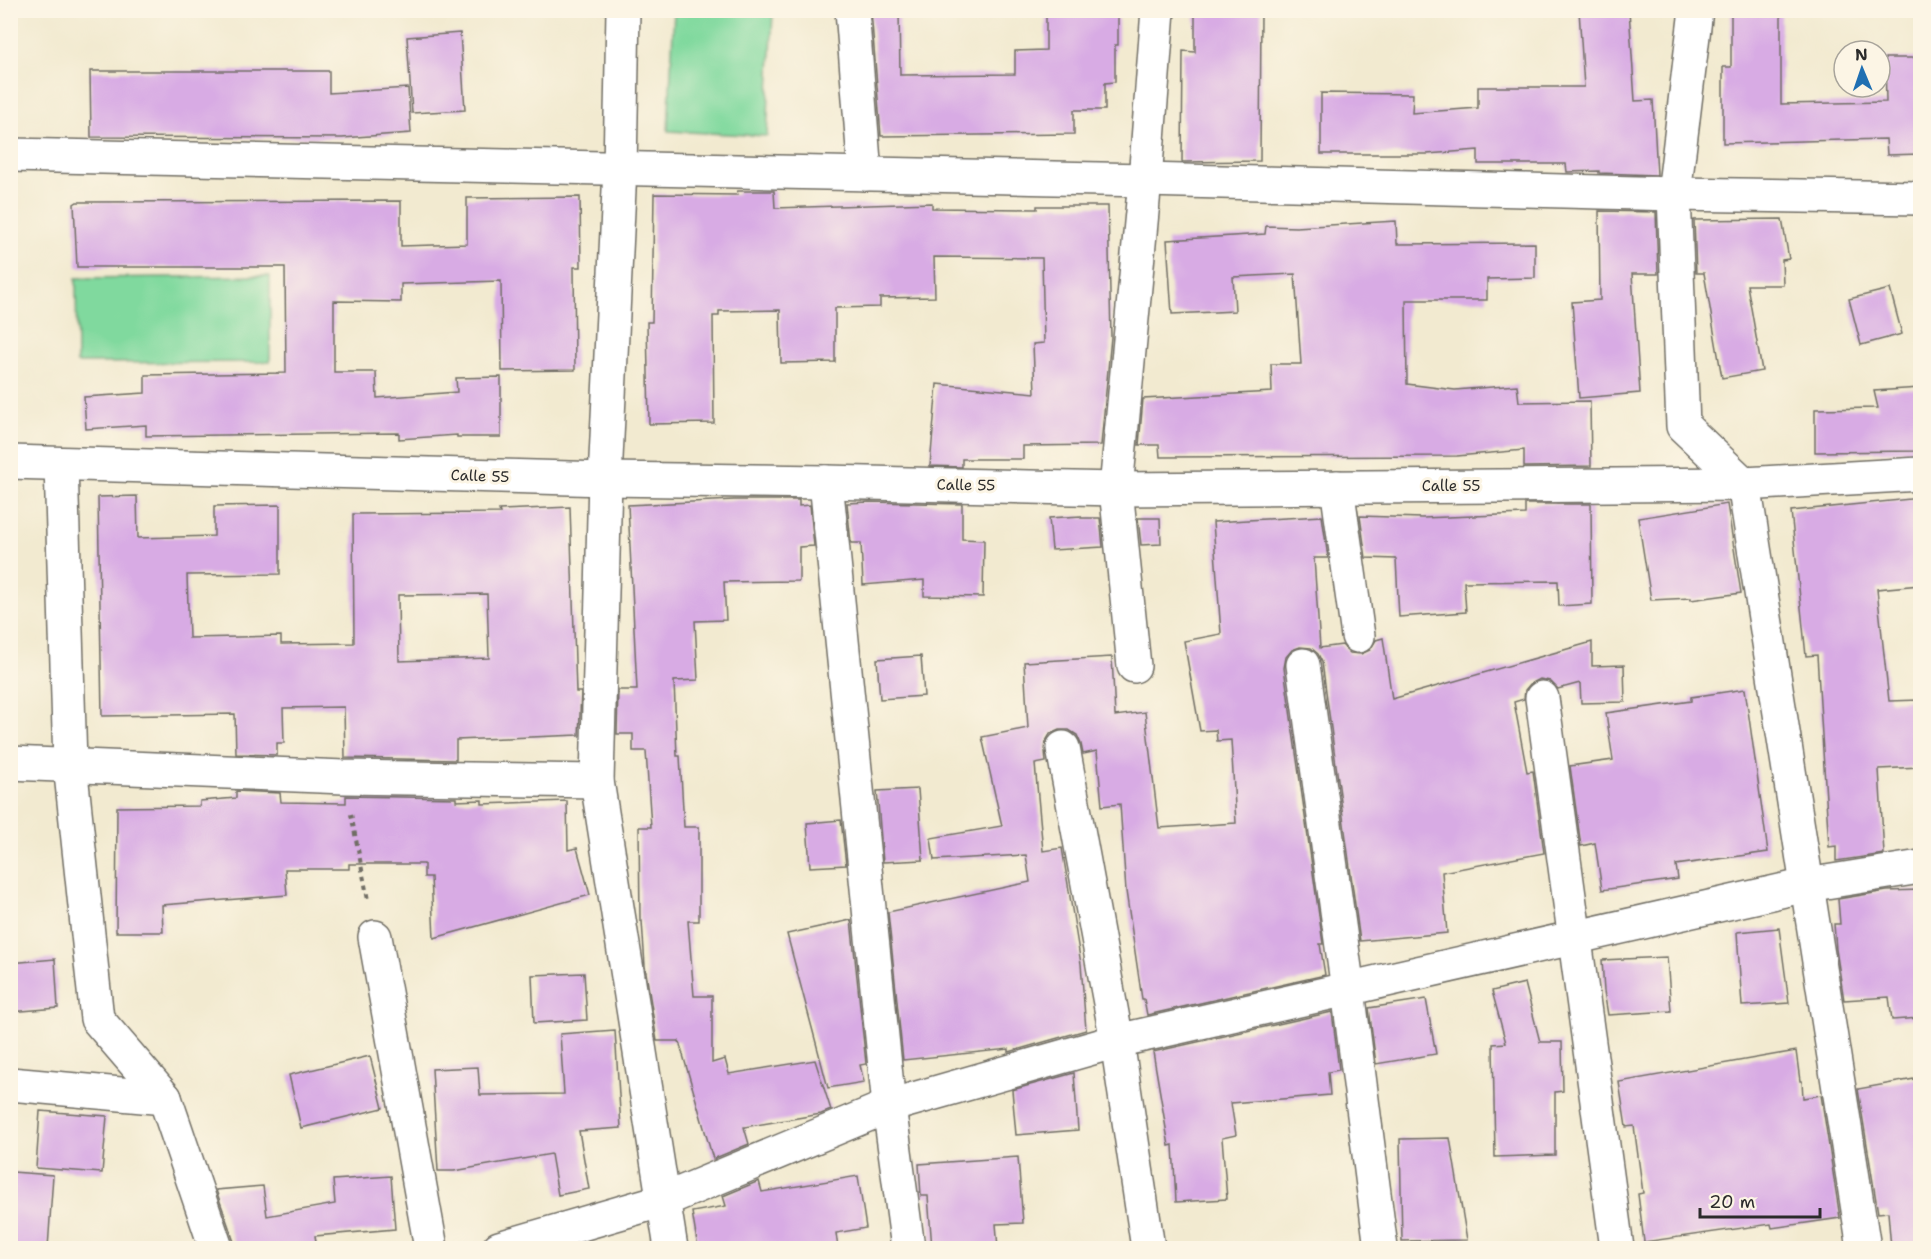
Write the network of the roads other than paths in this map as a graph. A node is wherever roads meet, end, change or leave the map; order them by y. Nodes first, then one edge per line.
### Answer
1 (623, 10) edge
2 (852, 10) edge
3 (1158, 10) edge
4 (1696, 10) edge
5 (10, 155) edge
6 (620, 169) junction
7 (865, 174) junction
8 (1145, 180) junction
9 (1674, 194) junction
10 (1920, 198) edge
11 (10, 462) edge
12 (61, 464) junction
13 (1920, 474) edge
14 (605, 479) junction
15 (826, 482) junction
16 (1744, 484) junction
17 (1337, 487) junction
18 (1116, 489) junction
19 (1358, 636) dead end
20 (1303, 665) dead end
21 (1134, 666) dead end
22 (1542, 698) dead end
23 (1063, 748) dead end
24 (10, 763) edge
25 (70, 764) junction
26 (597, 781) junction
27 (1920, 867) edge
28 (1807, 885) junction
29 (375, 938) road end
30 (1575, 938) junction
31 (1348, 990) junction
32 (1117, 1041) junction
33 (10, 1084) edge
34 (165, 1098) junction
35 (889, 1106) junction
36 (664, 1200) junction
37 (216, 1248) edge
38 (431, 1248) edge
39 (499, 1248) edge
40 (671, 1248) edge
41 (908, 1248) edge
42 (1148, 1248) edge
43 (1381, 1248) edge
44 (1617, 1248) edge
45 (1864, 1248) edge

1 - 6 street
2 - 7 street
3 - 8 street
4 - 9 street
5 - 6 street
6 - 7 street
6 - 14 street
7 - 8 street
8 - 9 street
8 - 18 street
9 - 10 street
9 - 16 street
11 - 12 street, Calle 55
12 - 14 street, Calle 55
12 - 25 street
13 - 16 street, Calle 55
14 - 15 street, Calle 55
14 - 26 street
15 - 18 street, Calle 55
15 - 35 street
16 - 17 street, Calle 55
16 - 28 street
17 - 18 street, Calle 55
17 - 19 street
18 - 21 street
20 - 31 street
22 - 30 street
23 - 32 street
24 - 25 street
25 - 26 street
25 - 34 street
26 - 36 street
27 - 28 street
28 - 30 street
28 - 45 street
29 - 38 street
30 - 31 street
30 - 44 street
31 - 32 street
31 - 43 street
32 - 35 street
32 - 42 street
33 - 34 street
34 - 37 street
35 - 36 street
35 - 41 street
36 - 39 street
36 - 40 street

